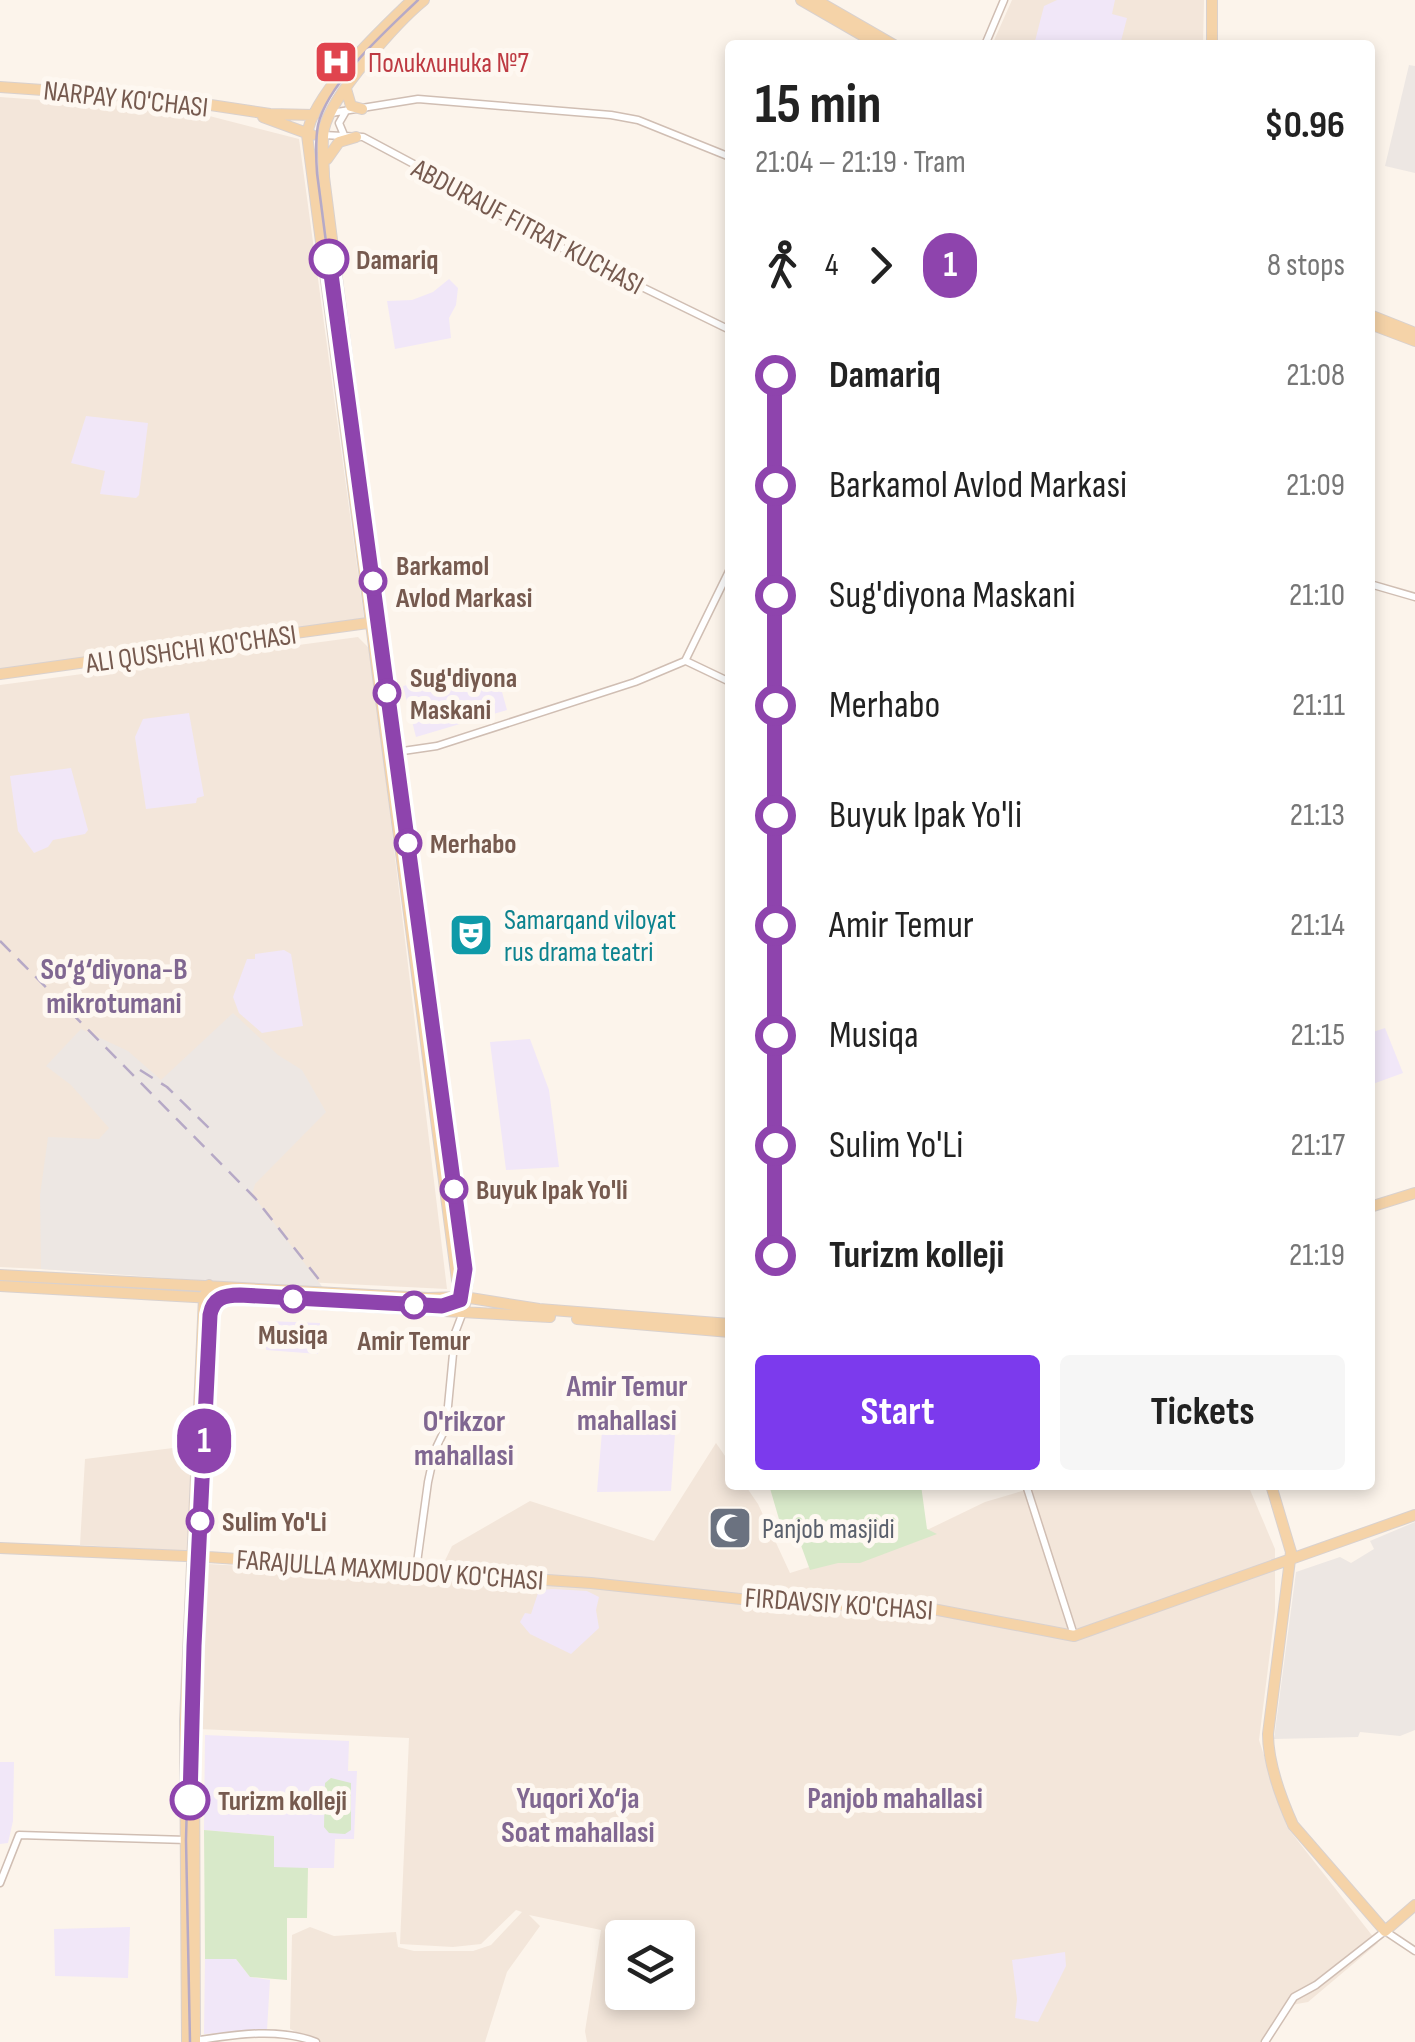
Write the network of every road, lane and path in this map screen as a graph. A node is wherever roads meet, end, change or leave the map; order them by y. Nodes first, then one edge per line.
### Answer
1 (412, 0) edge
2 (424, 0) edge
3 (801, 0) edge
4 (816, 0) edge
5 (1004, 0) edge
6 (1216, 0) edge
7 (869, 40) edge
8 (885, 40) edge
9 (987, 40) edge
10 (1215, 40) edge
11 (0, 87) edge
12 (346, 88) junction
13 (326, 96) junction
14 (362, 109) junction
15 (346, 110) junction
16 (330, 113) junction
17 (307, 115) junction
18 (278, 120) junction
19 (302, 133) junction
20 (324, 135) junction
21 (350, 136) junction
22 (310, 154) junction
23 (725, 156) edge
24 (324, 164) junction
25 (1375, 316) edge
26 (1375, 326) edge
27 (725, 328) edge
28 (1415, 333) edge
29 (1415, 341) edge
30 (725, 579) edge
31 (1375, 585) edge
32 (1415, 597) edge
33 (376, 622) junction
34 (685, 661) junction
35 (0, 674) edge
36 (725, 680) edge
37 (393, 752) junction
38 (1415, 1193) edge
39 (1375, 1205) edge
40 (0, 1275) edge
41 (0, 1286) edge
42 (209, 1293) junction
43 (464, 1297) junction
44 (464, 1311) junction
45 (725, 1324) edge
46 (725, 1332) edge
47 (1028, 1490) edge
48 (1269, 1490) edge
49 (1415, 1514) edge
50 (0, 1548) edge
51 (197, 1557) junction
52 (1288, 1562) junction
53 (416, 1570) junction
54 (601, 1584) joint
55 (1074, 1636) junction
56 (188, 1840) junction
57 (0, 1883) edge
58 (1415, 1905) edge
59 (1385, 1931) junction
60 (1415, 1952) edge
61 (191, 2041) edge
62 (316, 2042) edge
63 (1265, 2042) edge

1 - 13 main road
2 - 12 main road
3 - 7 main road
4 - 8 main road
5 - 9 street
6 - 10 main road
11 - 18 main road, NARPAY KO'CHASI
12 - 14 main road
12 - 16 main road
13 - 17 main road
13 - 18 main road
14 - 15 street
14 - 23 street
15 - 16 street
15 - 21 street
16 - 17 main road, NARPAY KO'CHASI
16 - 20 main road
17 - 18 main road, NARPAY KO'CHASI
17 - 19 main road
18 - 19 main road, NARPAY KO'CHASI
18 - 22 main road
19 - 20 main road, NARPAY KO'CHASI
19 - 22 main road
20 - 21 street, ABDURAUF FITRAT KUCHASI
20 - 24 main road
21 - 24 main road
21 - 27 street, ABDURAUF FITRAT KUCHASI
22 - 33 main road
24 - 33 main road
25 - 28 main road
26 - 29 main road
30 - 34 street
31 - 32 street
33 - 35 main road, ALI QUSHCHI KO'CHASI
33 - 37 main road
34 - 36 street
34 - 37 street
37 - 43 main road
38 - 39 main road
40 - 42 main road
41 - 42 main road
42 - 43 main road
42 - 44 main road
42 - 51 main road
43 - 44 main road
43 - 45 main road
44 - 46 main road
44 - 53 street
47 - 55 street
48 - 52 main road
49 - 52 main road
50 - 51 main road, FARAJULLA MAXMUDOV KO'CHASI
51 - 53 main road, FARAJULLA MAXMUDOV KO'CHASI
51 - 56 main road
52 - 55 main road
52 - 59 main road
53 - 54 main road, FARAJULLA MAXMUDOV KO'CHASI
54 - 55 main road, FIRDAVSIY KO'CHASI
56 - 57 street
56 - 61 main road
58 - 59 main road
59 - 60 street
59 - 63 street
61 - 62 street

